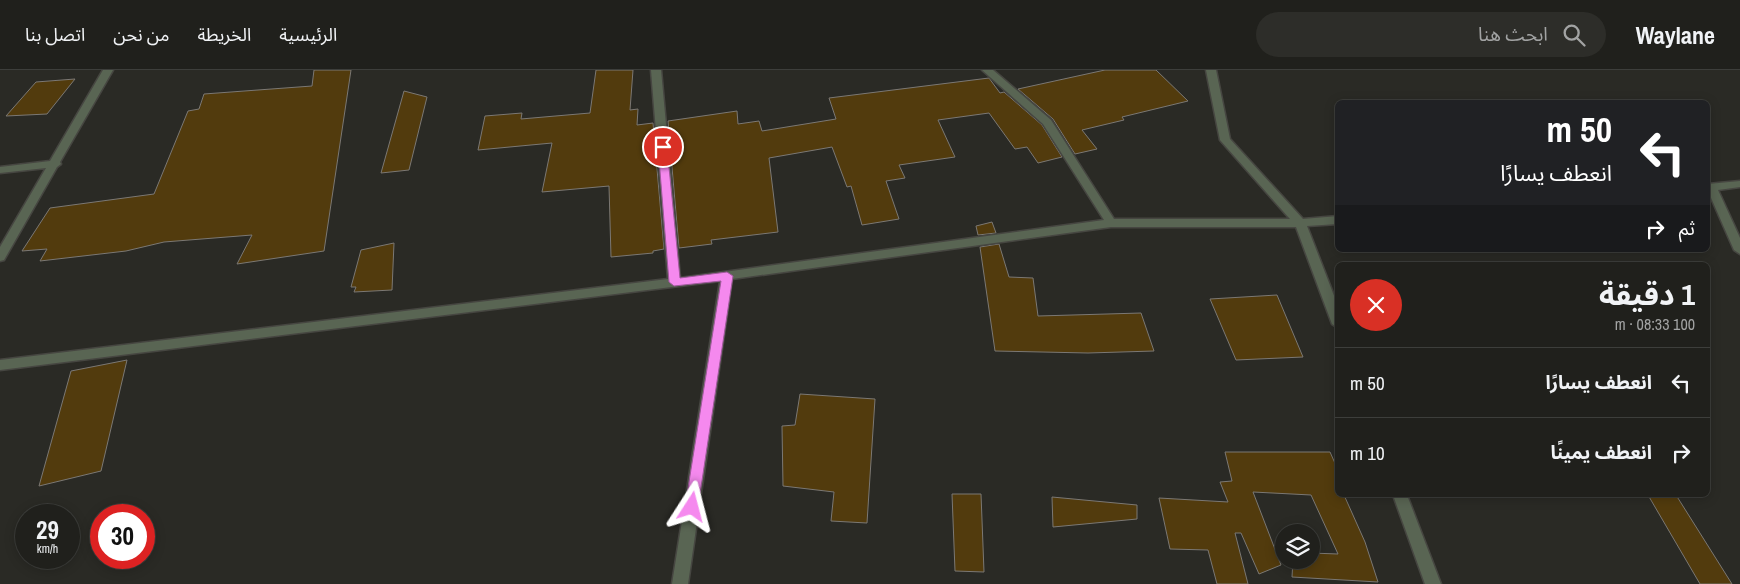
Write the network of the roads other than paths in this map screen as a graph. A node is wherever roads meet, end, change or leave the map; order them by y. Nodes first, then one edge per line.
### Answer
1 (108, 70) edge
2 (656, 70) edge
3 (986, 70) edge
4 (1211, 70) edge
5 (56, 164) junction
6 (0, 170) edge
7 (1740, 184) edge
8 (1710, 187) edge
9 (1710, 189) edge
10 (1335, 220) edge
11 (1111, 223) junction
12 (1300, 223) junction
13 (1740, 250) edge
14 (0, 257) edge
15 (727, 276) junction
16 (674, 282) junction
17 (1335, 316) edge
18 (0, 365) edge
19 (1401, 497) edge
20 (680, 584) edge
21 (1433, 584) edge

1 - 5 street
2 - 16 street
3 - 11 street
4 - 12 street
5 - 6 street
5 - 14 street
7 - 8 street
9 - 13 street
10 - 12 street
11 - 12 street
11 - 15 street
12 - 17 street
15 - 16 street
15 - 20 street
16 - 18 street
19 - 21 street

